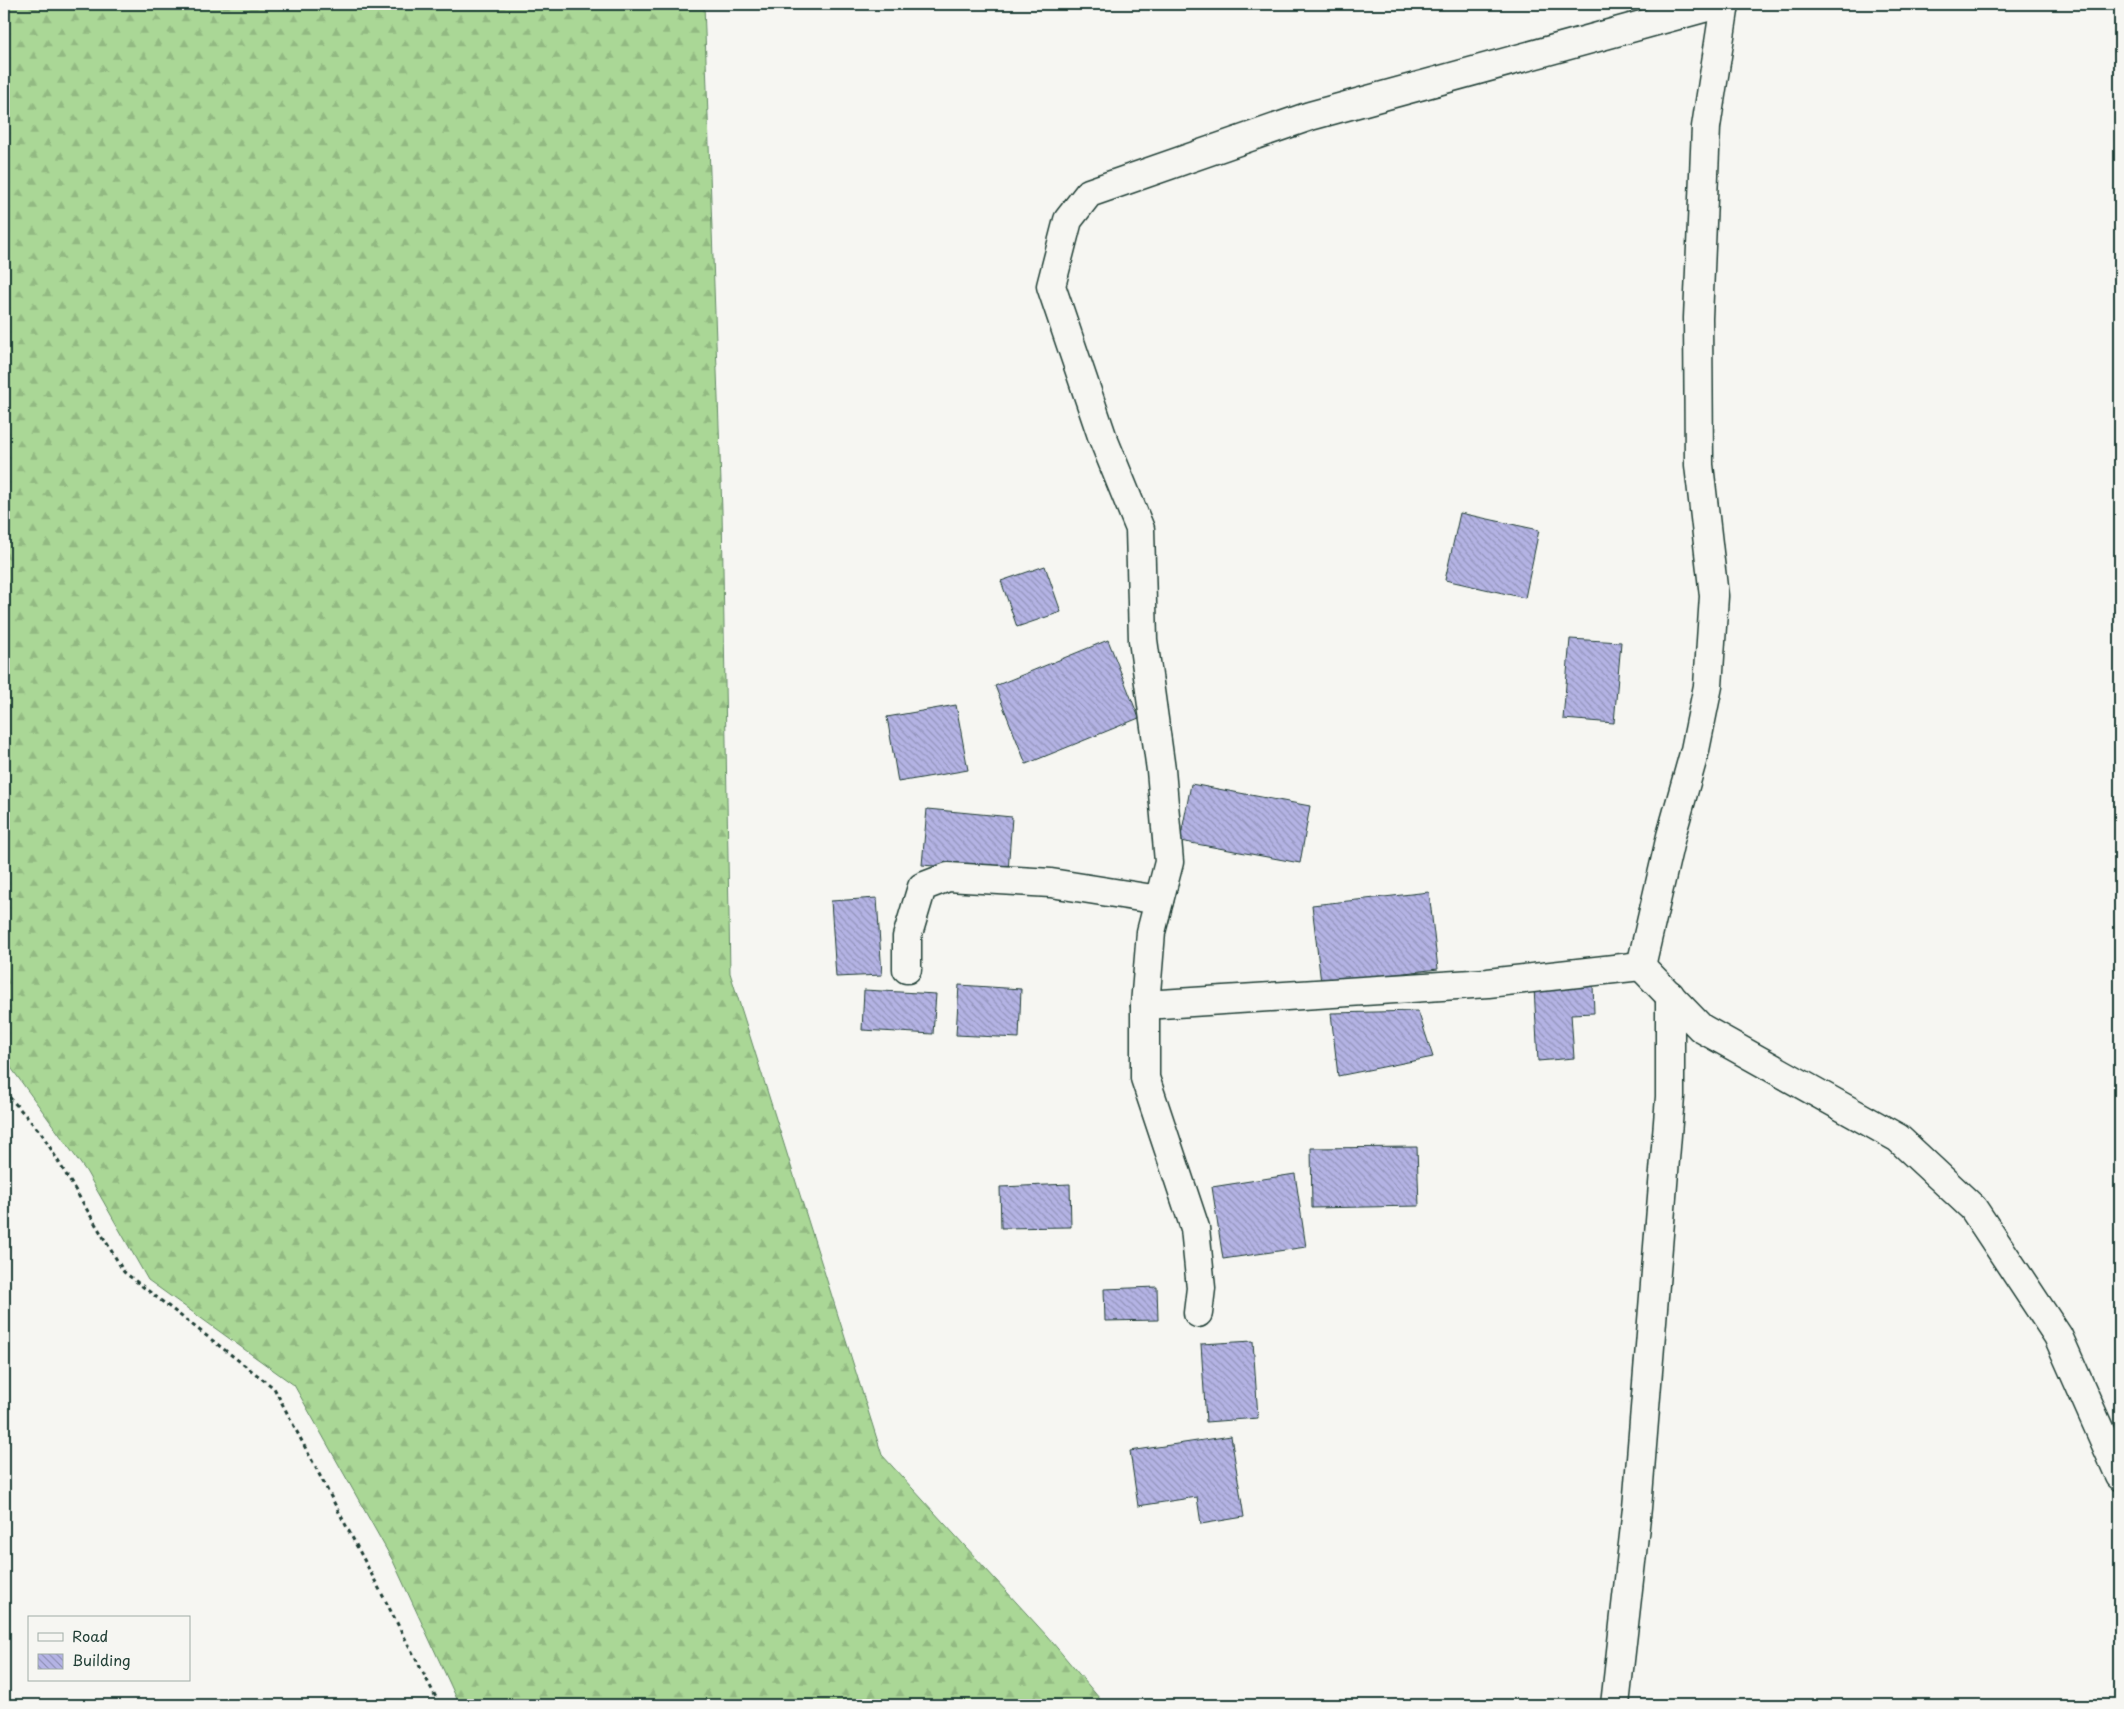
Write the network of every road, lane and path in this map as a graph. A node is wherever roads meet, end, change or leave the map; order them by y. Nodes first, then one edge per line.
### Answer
1 (863, 4) edge
2 (1718, 4) edge
3 (1725, 4) edge
4 (802, 7) dead end
5 (1159, 900) junction
6 (1641, 966) junction
7 (907, 969) dead end
8 (1670, 996) junction
9 (1145, 1005) junction
10 (4, 1091) edge
11 (1198, 1313) dead end
12 (2120, 1476) edge
13 (440, 1705) edge
14 (1615, 1705) edge

1 - 4 path
2 - 5 street
3 - 6 street
5 - 7 street
5 - 9 street
6 - 8 street
6 - 9 street
8 - 12 street
8 - 14 street
9 - 11 street
10 - 13 path

